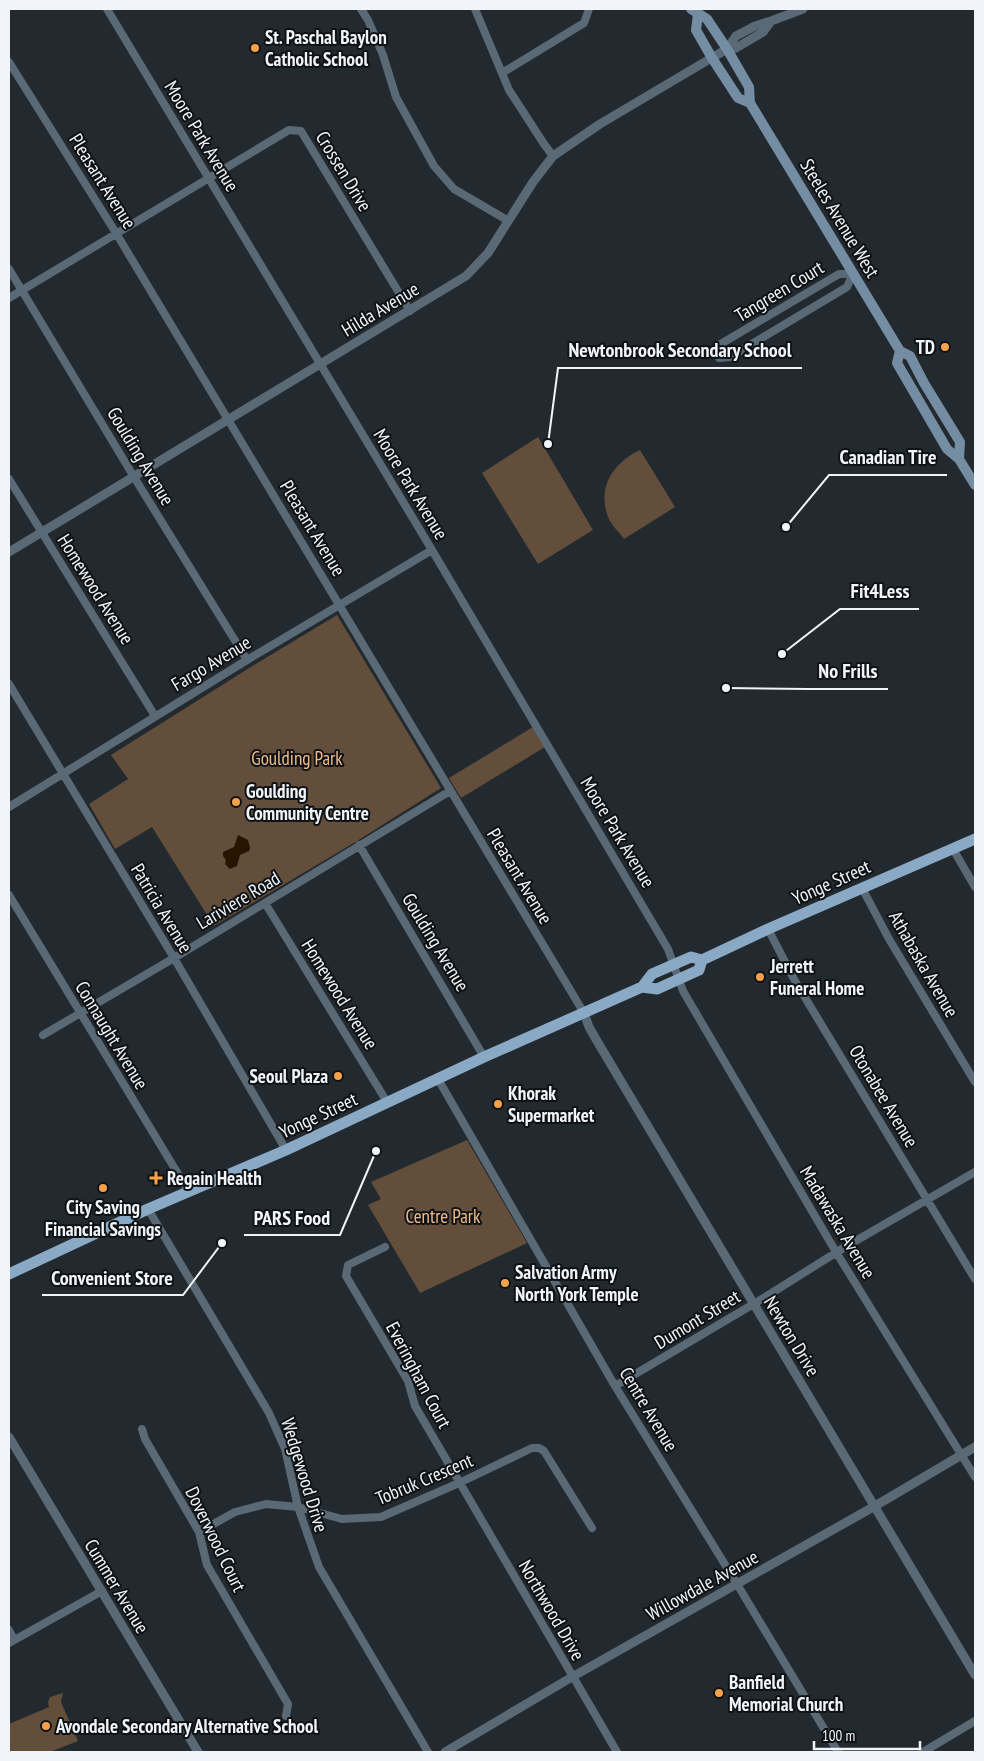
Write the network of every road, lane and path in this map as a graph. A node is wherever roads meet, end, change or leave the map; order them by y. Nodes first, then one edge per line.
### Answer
1 (107, 9) edge
2 (361, 9) edge
3 (475, 9) edge
4 (589, 9) edge
5 (803, 9) edge
6 (694, 12) edge
7 (727, 49) junction
8 (712, 58) junction
9 (9, 62) edge
10 (502, 73) junction
11 (750, 103) junction
12 (553, 156) junction
13 (208, 177) junction
14 (507, 220) junction
15 (116, 233) junction
16 (9, 269) edge
17 (853, 274) junction
18 (22, 290) junction
19 (9, 298) edge
20 (410, 311) junction
21 (731, 338) junction
22 (900, 351) junction
23 (738, 352) junction
24 (320, 364) junction
25 (929, 392) junction
26 (918, 399) junction
27 (228, 420) junction
28 (959, 458) junction
29 (134, 477) junction
30 (9, 478) edge
31 (975, 486) edge
32 (42, 533) junction
33 (432, 550) junction
34 (9, 552) edge
35 (340, 605) junction
36 (247, 660) junction
37 (9, 684) edge
38 (155, 716) junction
39 (62, 773) junction
40 (450, 791) junction
41 (9, 807) edge
42 (975, 839) edge
43 (359, 845) junction
44 (953, 849) junction
45 (975, 887) edge
46 (862, 888) junction
47 (9, 895) edge
48 (265, 903) junction
49 (768, 929) junction
50 (174, 958) junction
51 (702, 960) junction
52 (673, 965) junction
53 (678, 979) junction
54 (642, 988) junction
55 (584, 1013) junction
56 (80, 1014) junction
57 (43, 1035) dead end
58 (484, 1056) junction
59 (438, 1079) junction
60 (975, 1082) edge
61 (387, 1102) junction
62 (286, 1150) junction
63 (975, 1172) edge
64 (189, 1192) junction
65 (928, 1199) junction
66 (148, 1209) junction
67 (385, 1247) dead end
68 (836, 1252) junction
69 (9, 1274) edge
70 (975, 1279) edge
71 (754, 1304) junction
72 (615, 1386) junction
73 (142, 1429) dead end
74 (9, 1437) edge
75 (975, 1447) edge
76 (962, 1455) junction
77 (975, 1477) edge
78 (459, 1483) junction
79 (875, 1506) junction
80 (298, 1507) junction
81 (592, 1528) dead end
82 (199, 1532) junction
83 (737, 1584) junction
84 (102, 1591) junction
85 (9, 1630) edge
86 (12, 1641) edge
87 (975, 1675) edge
88 (572, 1676) junction
89 (286, 1716) dead end
90 (975, 1721) edge
91 (198, 1752) edge
92 (428, 1752) edge
93 (445, 1752) edge
94 (617, 1752) edge
95 (838, 1752) edge
96 (923, 1752) edge

1 - 13 street, Moore Park Avenue
2 - 14 street
3 - 10 street
4 - 10 street
5 - 7 street, Hilda Avenue
6 - 7 main road, Steeles Avenue West
6 - 8 main road, Steeles Avenue West
7 - 8 street, Hilda Avenue
7 - 11 main road, Steeles Avenue West
8 - 11 main road, Steeles Avenue West
8 - 12 street, Hilda Avenue
9 - 15 street, Pleasant Avenue
10 - 12 street
11 - 17 main road, Steeles Avenue West
12 - 14 street, Hilda Avenue
13 - 15 street, Crossen Drive
13 - 20 street, Crossen Drive
13 - 24 street, Moore Park Avenue
14 - 20 street, Hilda Avenue
15 - 18 street, Crossen Drive
15 - 27 street, Pleasant Avenue
16 - 18 street, Goulding Avenue
17 - 21 street, Tangreen Court
17 - 22 main road, Steeles Avenue West
17 - 23 street, Tangreen Court
18 - 19 street, Crossen Drive
18 - 29 street, Goulding Avenue
20 - 24 street, Hilda Avenue
21 - 23 street, Tangreen Court
21 - 23 street, Tangreen Court
22 - 25 main road, Steeles Avenue West
22 - 26 main road, Steeles Avenue West
24 - 27 street, Hilda Avenue
24 - 33 street, Moore Park Avenue
25 - 26 main road
25 - 28 main road, Steeles Avenue West
26 - 28 main road, Steeles Avenue West
27 - 29 street, Hilda Avenue
27 - 35 street, Pleasant Avenue
28 - 31 main road, Steeles Avenue West
29 - 32 street, Hilda Avenue
29 - 36 street, Goulding Avenue
30 - 32 street, Homewood Avenue
32 - 34 street, Hilda Avenue
32 - 38 street, Homewood Avenue
33 - 35 street, Fargo Avenue
33 - 52 street, Moore Park Avenue
35 - 36 street, Fargo Avenue
35 - 40 street, Pleasant Avenue
36 - 38 street, Fargo Avenue
37 - 39 street, Patricia Avenue
38 - 39 street, Fargo Avenue
39 - 41 street, Fargo Avenue
39 - 50 street, Patricia Avenue
40 - 43 street, Lariviere Road
40 - 55 street, Pleasant Avenue
42 - 44 main road, Yonge Street
43 - 48 street, Lariviere Road
43 - 58 street, Goulding Avenue
44 - 45 street
44 - 46 main road, Yonge Street
46 - 49 main road, Yonge Street
46 - 60 street, Athabaska Avenue
47 - 56 street, Connaught Avenue
48 - 50 street, Lariviere Road
48 - 61 street, Homewood Avenue
49 - 51 main road, Yonge Street
49 - 65 street, Otonabee Avenue
50 - 56 street, Lariviere Road
50 - 62 street, Patricia Avenue
51 - 52 main road, Yonge Street
51 - 53 main road, Yonge Street
52 - 53 street, Moore Park Avenue
52 - 54 main road, Yonge Street
53 - 54 main road, Yonge Street
53 - 68 street, Madawaska Avenue
54 - 55 main road, Yonge Street
55 - 58 main road, Yonge Street
55 - 71 street, Newton Drive
56 - 57 street, Lariviere Road
56 - 64 street, Connaught Avenue
58 - 59 main road, Yonge Street
59 - 61 main road, Yonge Street
59 - 72 street, Centre Avenue
61 - 62 main road, Yonge Street
62 - 64 main road, Yonge Street
63 - 65 street, Dumont Street
64 - 66 main road, Yonge Street
65 - 68 street, Dumont Street
65 - 70 street, Otonabee Avenue
66 - 69 main road, Yonge Street
66 - 80 street, Wedgewood Drive
67 - 78 street, Everingham Court
68 - 71 street, Dumont Street
68 - 76 street, Madawaska Avenue
71 - 72 street, Dumont Street
71 - 79 street, Newton Drive
72 - 83 street, Centre Avenue
73 - 82 street, Doverwood Court
74 - 84 street, Cummer Avenue
75 - 76 street, Willowdale Avenue
76 - 77 street, Madawaska Avenue
76 - 79 street, Willowdale Avenue
78 - 80 street, Tobruk Crescent
78 - 81 street, Tobruk Crescent
78 - 88 street, Northwood Drive
79 - 83 street, Willowdale Avenue
79 - 87 street, Newton Drive
80 - 82 street, Tobruk Crescent
80 - 92 street, Wedgewood Drive
82 - 89 street, Doverwood Court
83 - 88 street, Willowdale Avenue
83 - 95 street, Centre Avenue
84 - 86 street
84 - 91 street, Cummer Avenue
85 - 86 street
88 - 93 street, Willowdale Avenue
88 - 94 street, Northwood Drive
90 - 96 street

